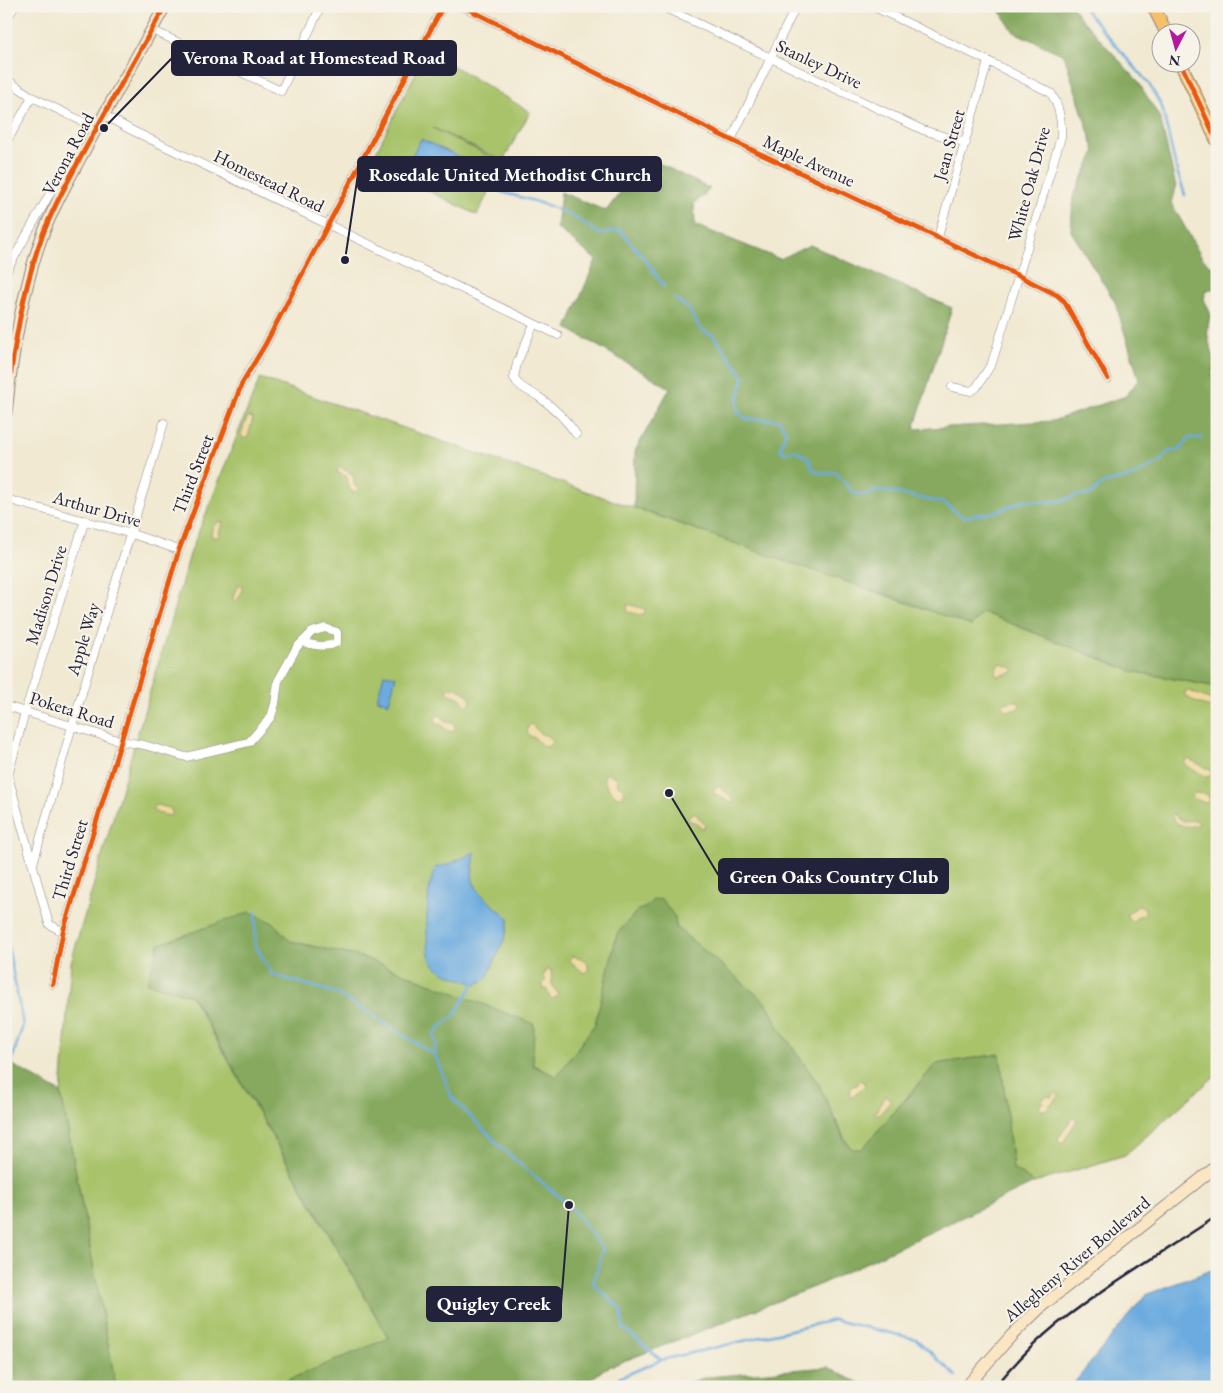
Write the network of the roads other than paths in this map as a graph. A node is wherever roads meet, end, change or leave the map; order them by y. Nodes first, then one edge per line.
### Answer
1 (15, 6) edge
2 (165, 6) edge
3 (321, 6) edge
4 (443, 6) edge
5 (462, 6) edge
6 (661, 6) edge
7 (796, 6) edge
8 (872, 6) edge
9 (1153, 6) edge
10 (6, 19) edge
11 (1161, 22) edge
12 (152, 30) junction
13 (771, 58) junction
14 (988, 61) junction
15 (1185, 72) edge
16 (6, 78) edge
17 (32, 97) junction
18 (104, 115) junction
19 (96, 128) junction
20 (731, 140) junction
21 (1217, 141) edge
22 (6, 143) edge
23 (966, 143) junction
24 (65, 186) junction
25 (328, 224) junction
26 (938, 237) junction
27 (6, 272) edge
28 (1019, 276) junction
29 (534, 324) junction
30 (558, 335) dead end
31 (1108, 379) dead end
32 (952, 387) dead end
33 (6, 414) edge
34 (164, 423) dead end
35 (576, 434) dead end
36 (6, 499) edge
37 (84, 520) junction
38 (132, 534) junction
39 (179, 550) junction
40 (302, 642) dead end
41 (6, 706) edge
42 (25, 712) junction
43 (72, 726) junction
44 (121, 740) junction
45 (32, 864) junction
46 (63, 932) junction
47 (53, 984) dead end
48 (1217, 1166) edge
49 (966, 1387) edge

1 - 10 street
2 - 12 street, Verona Road
3 - 12 street
4 - 25 street, Third Street
5 - 20 street, Maple Avenue
6 - 13 street, Stanley Drive
7 - 13 street
8 - 14 street, White Oak Drive
9 - 11 main road
12 - 18 street, Verona Road
13 - 20 street
13 - 23 street, Stanley Drive
14 - 23 street, Jean Street
14 - 28 street, White Oak Drive
15 - 21 main road
16 - 17 street
17 - 19 street
17 - 22 street
18 - 19 street, Verona Road
18 - 25 street, Homestead Road
19 - 24 street, Verona Road
20 - 26 street, Maple Avenue
23 - 26 street, Jean Street
24 - 27 street
24 - 33 street, Verona Road
25 - 29 street, Homestead Road
25 - 39 street, Third Street
26 - 28 street, Maple Avenue
28 - 31 street, Maple Avenue
28 - 32 street, White Oak Drive
29 - 30 street, Homestead Road
29 - 35 street
34 - 38 street, Apple Way
36 - 37 street, Arthur Drive
37 - 38 street, Arthur Drive
37 - 42 street, Madison Drive
38 - 39 street, Arthur Drive
38 - 43 street, Apple Way
39 - 44 street, Third Street
40 - 44 street, Poketa Road
41 - 42 street, Poketa Road
42 - 43 street, Poketa Road
42 - 45 street, Madison Drive
43 - 44 street, Poketa Road
43 - 45 street, Apple Way
44 - 46 street, Third Street
45 - 46 street, Madison Drive
46 - 47 street, Third Street
48 - 49 street, Allegheny River Boulevard

